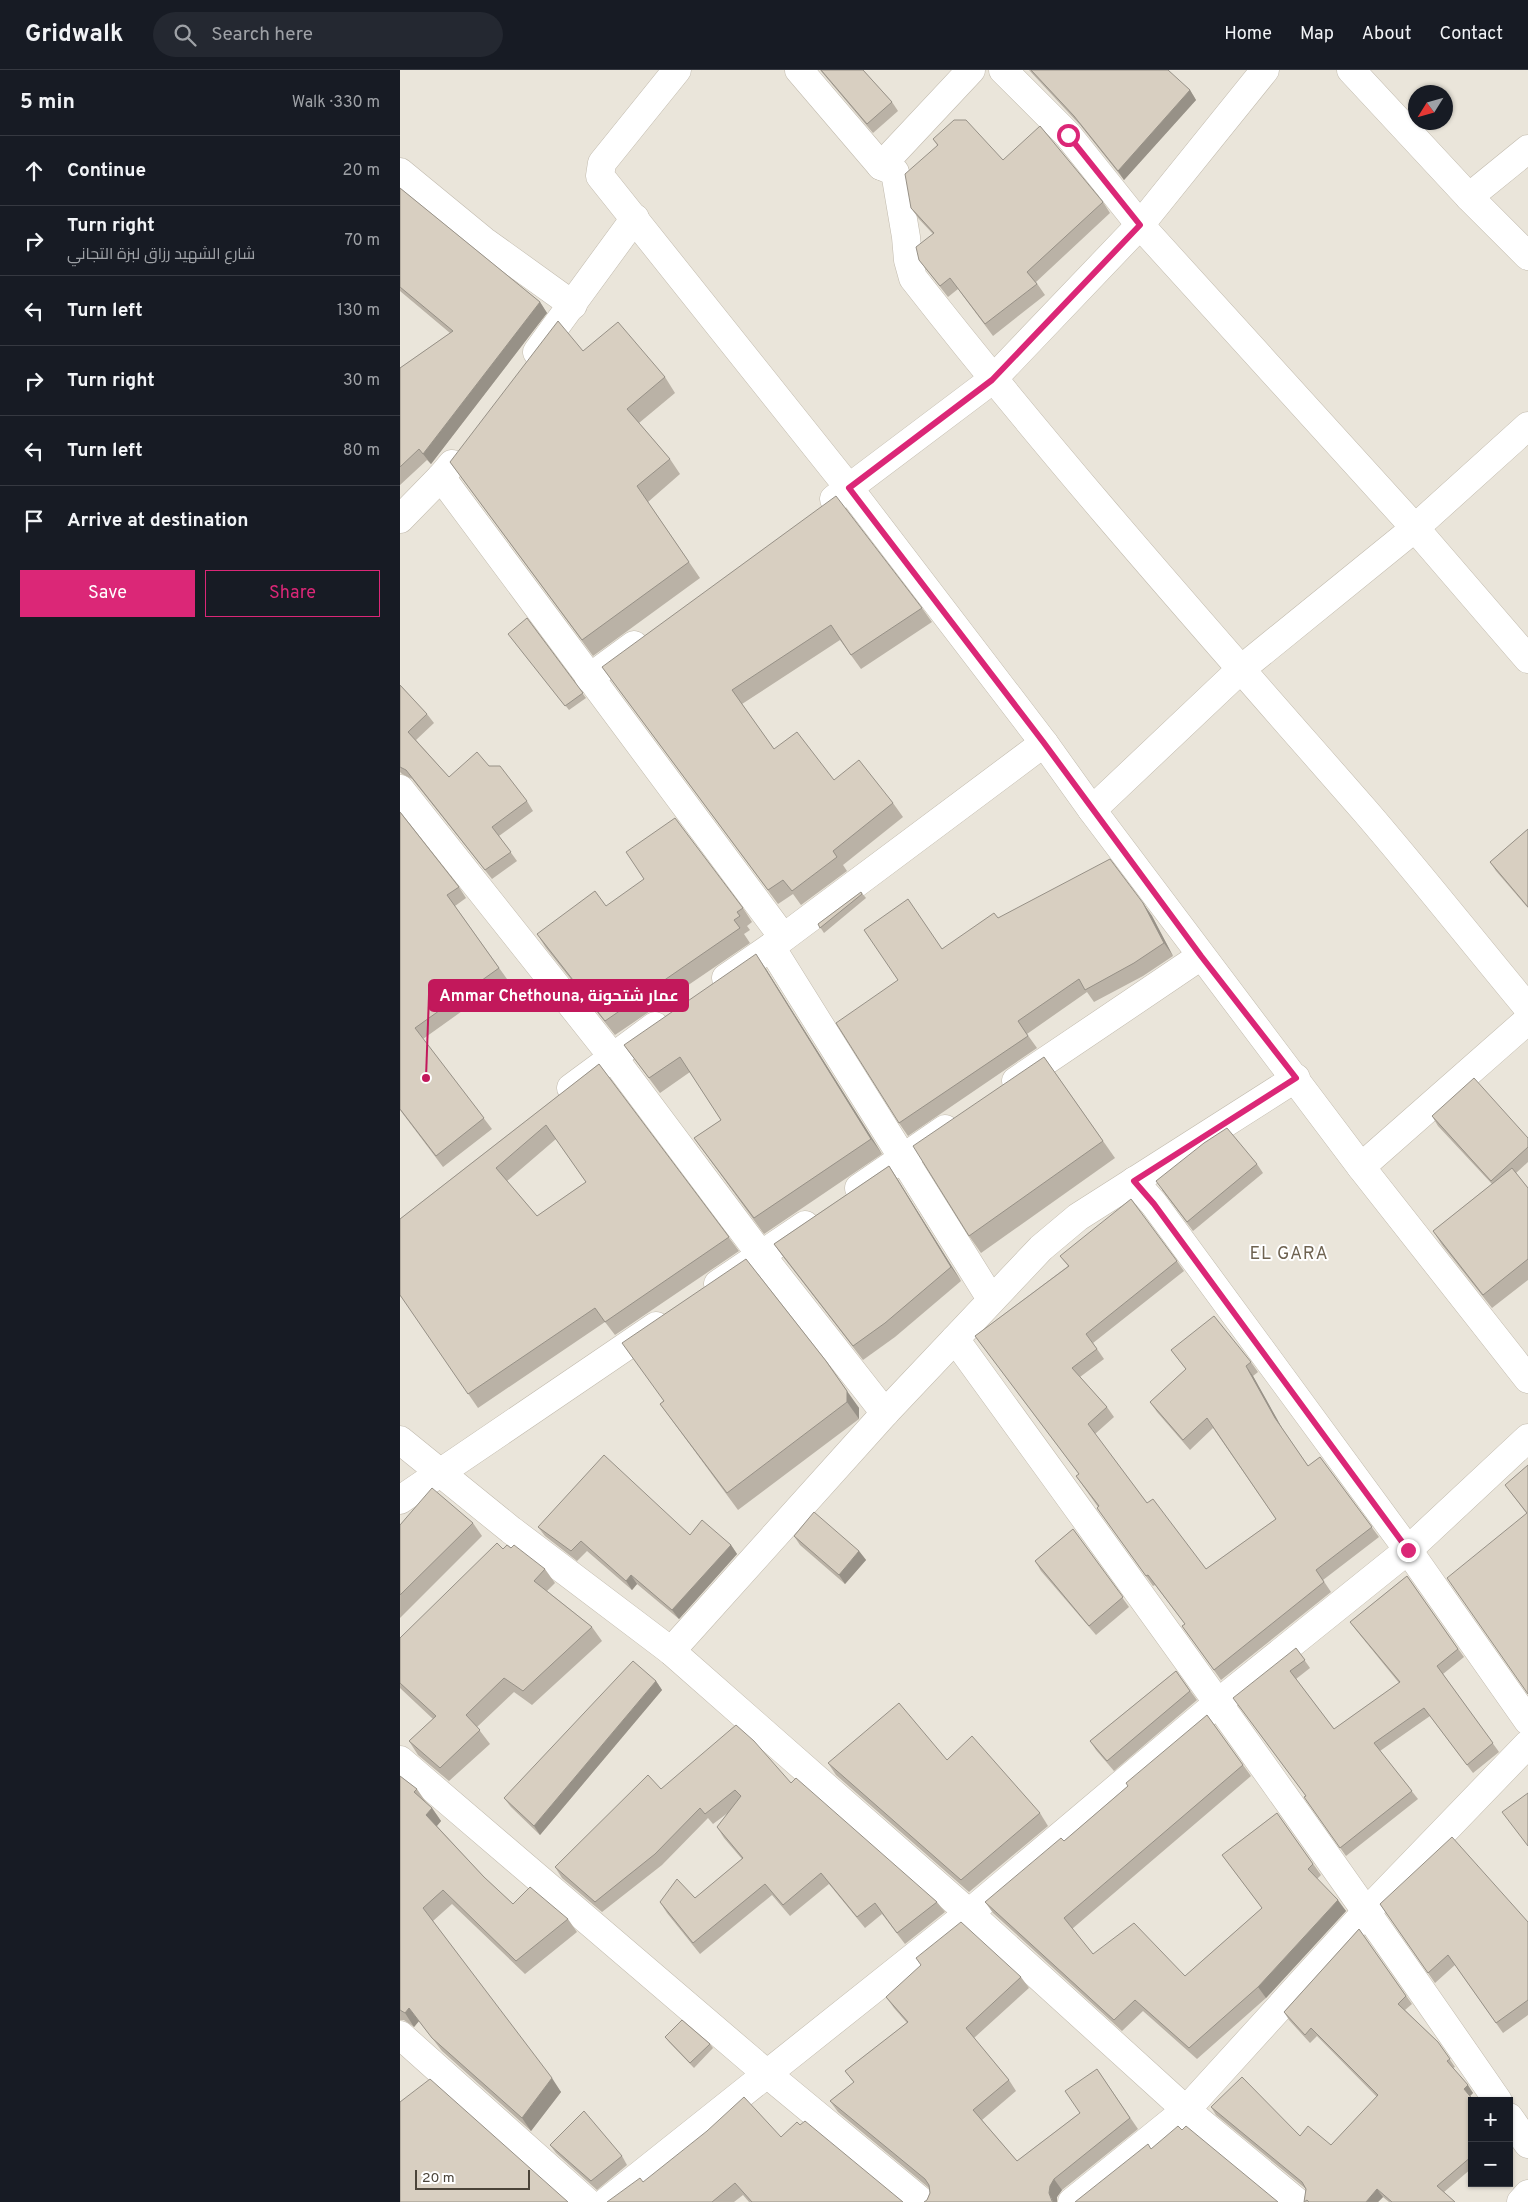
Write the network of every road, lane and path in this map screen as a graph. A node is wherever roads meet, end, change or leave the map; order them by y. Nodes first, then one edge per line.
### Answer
1 (676, 70) edge
2 (799, 70) edge
3 (972, 70) edge
4 (1003, 70) edge
5 (1265, 70) edge
6 (1352, 70) edge
7 (1528, 149) edge
8 (881, 166) junction
9 (400, 172) edge
10 (1469, 197) junction
11 (635, 218) junction
12 (1140, 225) junction
13 (1528, 256) edge
14 (573, 305) junction
15 (519, 376) edge
16 (992, 380) junction
17 (1528, 426) edge
18 (465, 446) edge
19 (442, 477) junction
20 (849, 488) junction
21 (817, 512) edge
22 (400, 519) edge
23 (1415, 528) junction
24 (652, 632) edge
25 (1528, 659) edge
26 (1240, 670) junction
27 (589, 678) junction
28 (1044, 743) junction
29 (400, 788) edge
30 (1092, 810) junction
31 (777, 942) junction
32 (1201, 956) junction
33 (707, 990) edge
34 (1528, 1008) edge
35 (675, 1012) edge
36 (1528, 1020) edge
37 (612, 1056) junction
38 (1296, 1078) junction
39 (999, 1092) edge
40 (549, 1105) edge
41 (967, 1114) edge
42 (903, 1158) junction
43 (1361, 1168) junction
44 (1134, 1181) junction
45 (761, 1255) junction
46 (992, 1299) junction
47 (954, 1339) junction
48 (1528, 1379) edge
49 (885, 1413) junction
50 (1528, 1438) edge
51 (400, 1440) edge
52 (439, 1472) junction
53 (400, 1500) edge
54 (511, 1530) junction
55 (1408, 1550) junction
56 (490, 1551) edge
57 (671, 1651) junction
58 (1219, 1702) junction
59 (1528, 1721) edge
60 (1528, 1744) edge
61 (400, 1760) edge
62 (1368, 1911) junction
63 (969, 1913) junction
64 (400, 2035) edge
65 (766, 2073) junction
66 (1495, 2097) edge
67 (1186, 2110) junction
68 (1513, 2123) edge
69 (1528, 2144) edge
70 (1528, 2194) edge
71 (587, 2202) edge
72 (606, 2202) edge
73 (922, 2202) edge
74 (1072, 2202) edge
75 (1297, 2202) edge
76 (1522, 2202) edge

1 - 11 street
2 - 8 street
3 - 8 street
4 - 12 street
5 - 12 street
6 - 10 street
7 - 10 street
8 - 16 street
9 - 14 street
10 - 13 street
11 - 14 street
11 - 20 street
12 - 16 street
12 - 23 street
14 - 15 street
16 - 20 street
16 - 26 street
17 - 23 street
18 - 19 street
19 - 22 street
19 - 27 street
20 - 21 street
20 - 28 street
23 - 25 street
23 - 26 street
24 - 27 street
26 - 30 street
26 - 34 street
27 - 31 street
28 - 30 street
28 - 31 street
29 - 37 street
30 - 32 street
31 - 33 street
31 - 42 street
32 - 38 street
32 - 39 street
35 - 37 street
36 - 43 street
37 - 40 street
37 - 45 street
38 - 43 street
38 - 44 street
41 - 42 street
42 - 45 street
42 - 46 street
43 - 48 street
44 - 46 street
44 - 55 street
45 - 49 street
45 - 52 street
46 - 47 street
47 - 49 street
47 - 58 street
49 - 57 street
50 - 55 street
51 - 52 street
52 - 53 street
52 - 54 street
54 - 56 street
54 - 57 street
55 - 58 street
55 - 59 street
57 - 63 street
58 - 62 street
58 - 63 street
60 - 62 street
61 - 65 street
62 - 66 street
62 - 67 street
63 - 65 street
63 - 67 street
64 - 71 street
65 - 72 street
65 - 73 street
67 - 74 street
67 - 75 street
68 - 69 street
70 - 76 street

